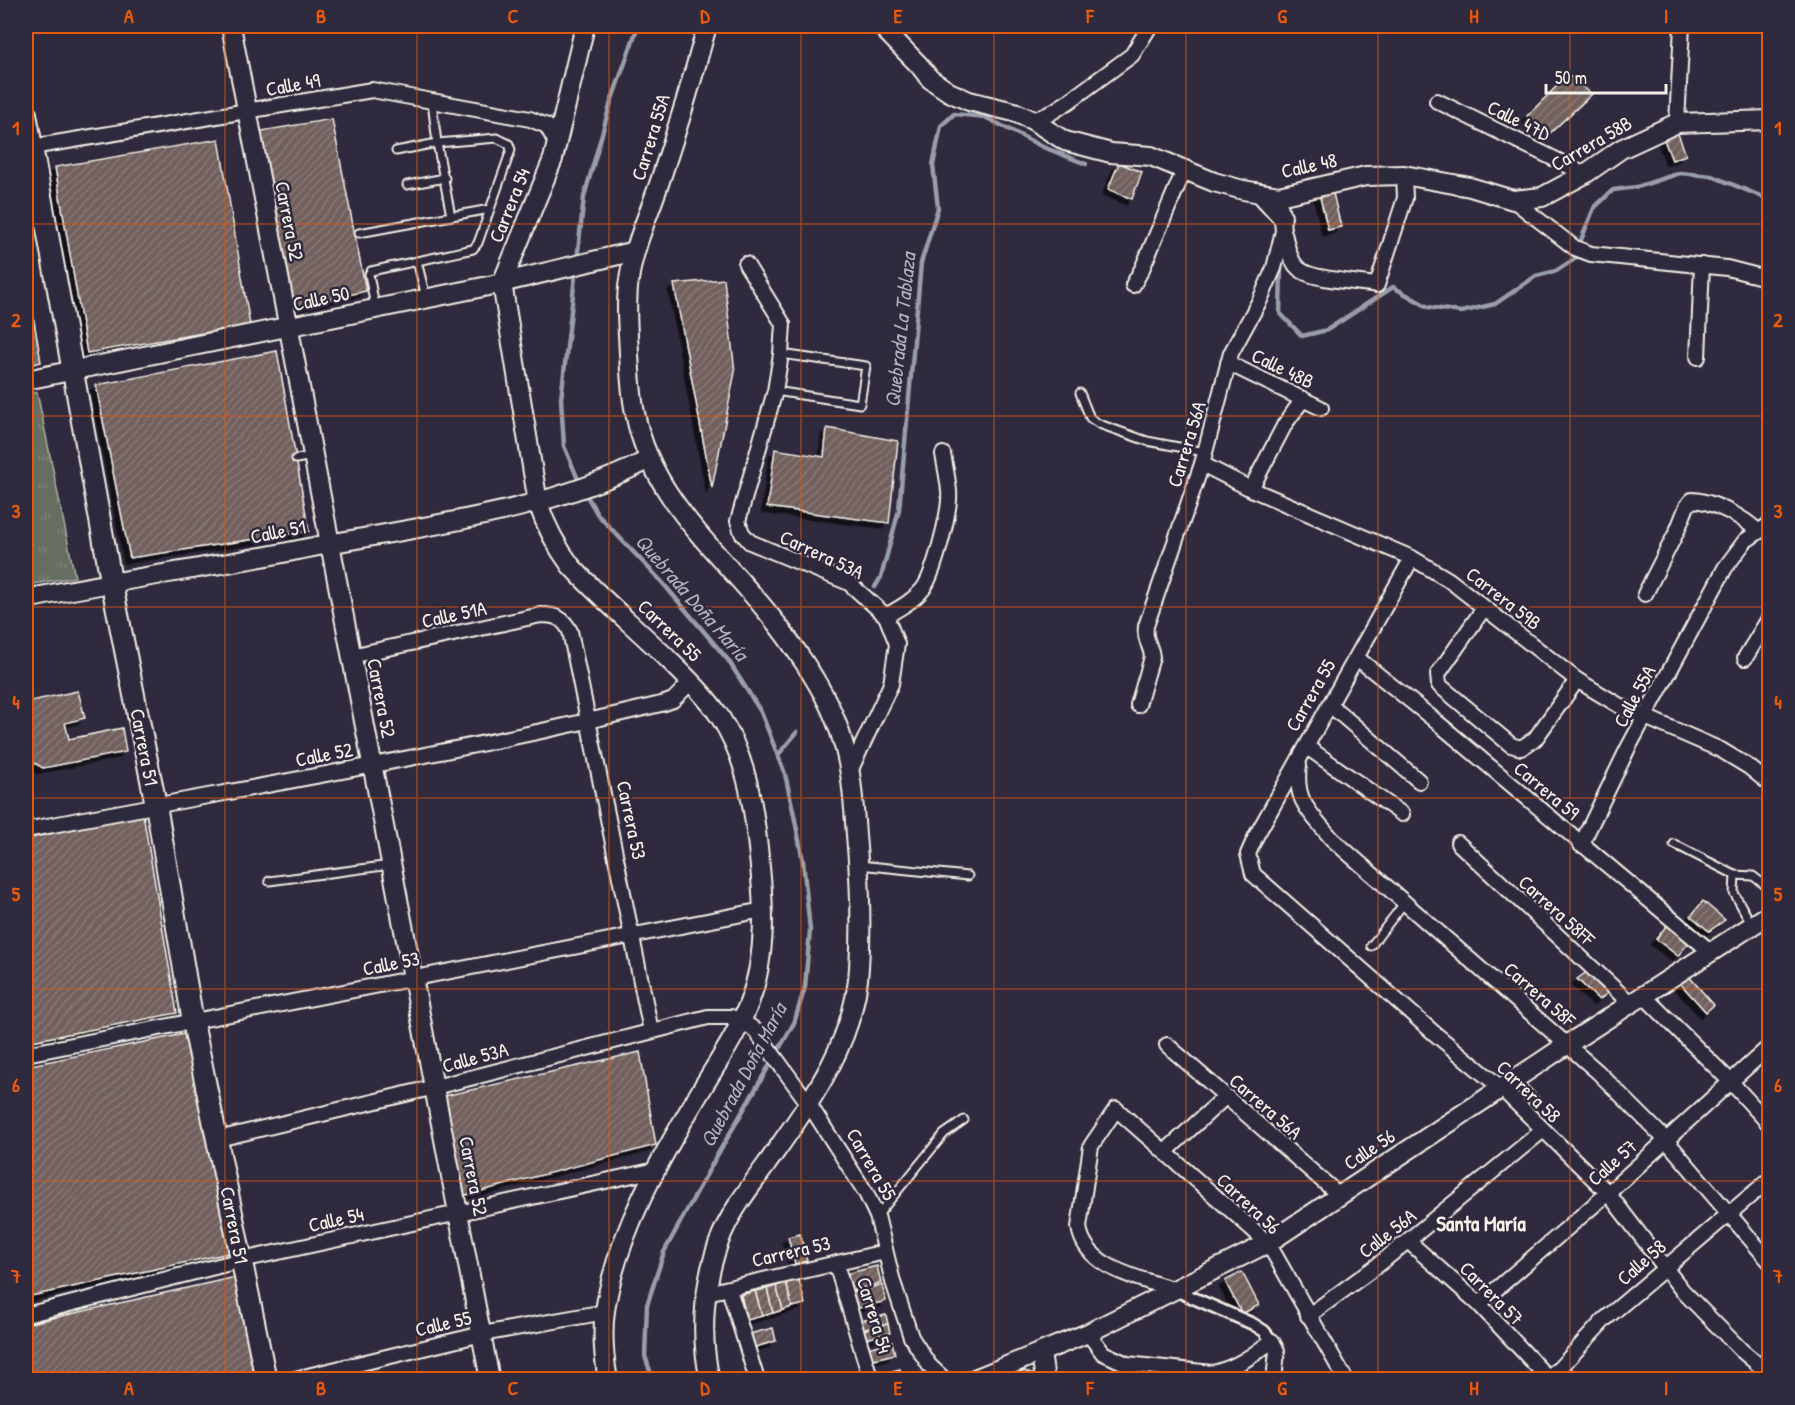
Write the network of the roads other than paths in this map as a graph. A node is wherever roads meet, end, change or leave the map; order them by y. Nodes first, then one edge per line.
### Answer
1 (231, 26) edge
2 (585, 26) edge
3 (707, 26) edge
4 (883, 26) edge
5 (1150, 26) edge
6 (1682, 26) edge
7 (1437, 101) dead end
8 (432, 102) junction
9 (246, 112) junction
10 (26, 114) edge
11 (1032, 120) junction
12 (1770, 120) edge
13 (1683, 122) junction
14 (556, 142) junction
15 (437, 143) junction
16 (28, 148) edge
17 (396, 151) dead end
18 (1185, 168) junction
19 (1585, 174) junction
20 (1404, 175) junction
21 (445, 178) junction
22 (407, 185) dead end
23 (1260, 193) junction
24 (1280, 195) junction
25 (1513, 200) junction
26 (490, 209) junction
27 (451, 216) junction
28 (1283, 224) junction
29 (359, 233) dead end
30 (630, 251) junction
31 (417, 261) junction
32 (746, 264) dead end
33 (1702, 265) junction
34 (1770, 279) edge
35 (508, 281) junction
36 (1133, 285) dead end
37 (426, 299) junction
38 (375, 310) junction
39 (289, 328) junction
40 (782, 354) junction
41 (1698, 357) dead end
42 (1228, 363) junction
43 (72, 371) junction
44 (26, 381) edge
45 (775, 391) junction
46 (1080, 393) dead end
47 (1303, 399) junction
48 (1321, 408) dead end
49 (943, 454) dead end
50 (1203, 458) junction
51 (648, 460) junction
52 (1251, 489) junction
53 (542, 502) junction
54 (1770, 524) edge
55 (1758, 532) junction
56 (329, 543) junction
57 (1412, 558) junction
58 (111, 581) junction
59 (1645, 594) dead end
60 (26, 599) edge
61 (1484, 608) junction
62 (886, 616) junction
63 (1770, 617) edge
64 (564, 620) joint
65 (351, 656) junction
66 (1357, 658) junction
67 (1745, 658) dead end
68 (1576, 680) junction
69 (691, 682) junction
70 (1138, 705) dead end
71 (1330, 705) junction
72 (1645, 717) junction
73 (588, 721) junction
74 (1303, 752) junction
75 (372, 765) junction
76 (851, 769) junction
77 (1419, 781) dead end
78 (1770, 784) edge
79 (156, 805) junction
80 (1402, 814) dead end
81 (26, 830) edge
82 (1458, 843) dead end
83 (1581, 844) junction
84 (1674, 844) dead end
85 (1248, 854) joint
86 (391, 865) junction
87 (859, 866) junction
88 (1735, 875) junction
89 (968, 876) dead end
90 (269, 880) dead end
91 (1770, 889) edge
92 (1405, 902) junction
93 (763, 910) junction
94 (1770, 914) edge
95 (1752, 925) junction
96 (633, 935) junction
97 (1371, 946) dead end
98 (1711, 952) junction
99 (413, 979) junction
100 (1637, 1000) junction
101 (741, 1020) junction
102 (193, 1022) junction
103 (651, 1031) junction
104 (1568, 1044) junction
105 (1167, 1045) dead end
106 (1770, 1046) edge
107 (26, 1054) edge
108 (1731, 1082) junction
109 (435, 1088) junction
110 (1501, 1088) junction
111 (1226, 1096) junction
112 (809, 1104) junction
113 (964, 1120) dead end
114 (1770, 1125) edge
115 (1542, 1131) junction
116 (218, 1139) junction
117 (1666, 1140) junction
118 (1165, 1152) junction
119 (656, 1170) junction
120 (1770, 1179) edge
121 (1608, 1193) junction
122 (1339, 1196) junction
123 (458, 1213) junction
124 (1731, 1214) junction
125 (877, 1216) junction
126 (1408, 1241) junction
127 (1268, 1243) junction
128 (885, 1252) junction
129 (242, 1260) junction
130 (1770, 1262) edge
131 (836, 1264) junction
132 (1665, 1267) junction
133 (729, 1289) junction
134 (1175, 1290) junction
135 (707, 1293) junction
136 (1479, 1304) junction
137 (605, 1312) junction
138 (26, 1315) edge
139 (1308, 1316) junction
140 (1088, 1333) junction
141 (482, 1334) junction
142 (1272, 1341) junction
143 (1041, 1353) junction
144 (1127, 1364) junction
145 (1559, 1369) junction
146 (1768, 1373) edge
147 (1544, 1378) edge
148 (266, 1380) edge
149 (291, 1380) edge
150 (489, 1380) edge
151 (608, 1380) edge
152 (710, 1380) edge
153 (757, 1380) edge
154 (871, 1380) edge
155 (945, 1380) edge
156 (972, 1380) edge
157 (1045, 1380) edge
158 (1137, 1380) edge
159 (1274, 1380) edge
160 (1346, 1380) edge
161 (1572, 1380) edge

1 - 9 street, Carrera 52
2 - 14 street, Carrera 54
3 - 30 street, Carrera 55A
4 - 11 street, Calle 48
5 - 11 street
6 - 13 street
7 - 19 street, Calle 47D
8 - 9 street, Calle 49
8 - 14 street, Calle 49
8 - 15 lane
9 - 16 street, Calle 49
9 - 39 street, Carrera 52
10 - 16 main road, Carrera 51
11 - 18 street, Calle 48
12 - 13 street
13 - 19 street, Carrera 58B
14 - 35 street, Carrera 54
15 - 17 lane
15 - 21 lane
15 - 26 lane
16 - 43 main road, Carrera 51
18 - 23 street, Calle 48
18 - 36 street
19 - 25 street, Carrera 58B
20 - 24 street, Calle 48
20 - 25 street, Calle 48
20 - 28 street
21 - 22 lane
21 - 27 lane
23 - 24 street, Calle 48
23 - 28 street
24 - 28 street, Carrera 56A
25 - 33 street, Calle 48
26 - 27 lane
26 - 31 lane
27 - 29 lane
28 - 42 street, Carrera 56A
30 - 35 street, Calle 50
30 - 51 street, Carrera 55A
31 - 37 lane
31 - 38 lane
32 - 40 street
33 - 34 street, Calle 48
33 - 41 street
35 - 37 street, Calle 50
35 - 53 street, Carrera 55
37 - 38 street, Calle 50
38 - 39 street, Calle 50
39 - 43 street, Calle 50
39 - 56 street, Carrera 52
40 - 45 street
40 - 45 lane
42 - 47 street, Calle 48B
42 - 50 street, Carrera 56A
43 - 44 street, Calle 50
43 - 58 main road, Carrera 51
45 - 62 street, Carrera 53A
46 - 50 lane
47 - 48 street, Calle 48B
47 - 52 street
49 - 62 street
50 - 52 street, Carrera 59B
50 - 70 street, Carrera 56A
51 - 53 street, Calle 51
51 - 76 street, Carrera 55A
52 - 57 street, Carrera 59B
53 - 56 street, Calle 51
53 - 69 street, Carrera 55
54 - 55 street, Calle 55A
55 - 59 street
55 - 72 street, Calle 55A
56 - 58 street, Calle 51
56 - 65 street, Carrera 52
57 - 61 street, Carrera 59B
57 - 66 street, Carrera 55
58 - 60 street, Calle 51
58 - 79 main road, Carrera 51
61 - 68 street, Carrera 59B
61 - 68 street
62 - 76 street, Carrera 53A
63 - 67 street
64 - 65 street, Calle 51A
64 - 73 street, Carrera 53
65 - 75 street, Carrera 52
66 - 71 street, Carrera 55
66 - 83 street, Carrera 59
68 - 72 street, Carrera 59B
69 - 73 street, Calle 52
69 - 93 street, Carrera 55
71 - 74 street, Carrera 55
71 - 77 street
72 - 78 street, Carrera 59B
72 - 83 street, Calle 55A
73 - 75 street, Calle 52
73 - 96 street, Carrera 53
74 - 80 street
74 - 85 street, Carrera 55
74 - 92 street, Carrera 58F
75 - 79 street, Calle 52
75 - 86 street, Carrera 52
76 - 87 street, Carrera 55A
79 - 81 street, Calle 52
79 - 102 main road, Carrera 51
82 - 100 street, Carrera 58FF
83 - 98 street, Carrera 59
84 - 88 lane
85 - 110 street, Carrera 58
86 - 90 lane
86 - 99 street, Carrera 52
87 - 89 lane
87 - 112 street, Carrera 55A
88 - 91 lane
88 - 95 lane
92 - 97 lane
92 - 104 street, Carrera 58F
93 - 96 street, Calle 53
93 - 101 street, Carrera 55
94 - 95 street, Calle 56
95 - 98 street, Calle 56
96 - 99 street, Calle 53
96 - 103 street, Carrera 53
98 - 100 street, Calle 56
99 - 102 street, Calle 53
99 - 109 street, Carrera 52
100 - 104 street, Calle 56
100 - 108 street, Carrera 58FF
101 - 103 street, Calle 53A
101 - 112 street, Carrera 55
101 - 119 street, Carrera 55
102 - 107 street, Calle 53
102 - 116 main road, Carrera 51
103 - 109 street, Calle 53A
104 - 110 street, Calle 56
104 - 117 street, Carrera 58F
105 - 111 street, Carrera 56A
106 - 108 street, Calle 57
108 - 114 street, Carrera 58FF
108 - 117 street, Calle 57
109 - 116 street, Calle 53A
109 - 123 street, Carrera 52
110 - 115 street, Carrera 58
110 - 122 street, Calle 56
111 - 118 street
111 - 122 street, Carrera 56A
112 - 125 street, Carrera 55
112 - 135 street
113 - 125 lane
115 - 121 street, Carrera 58
115 - 126 street, Calle 56A
116 - 129 main road, Carrera 51
117 - 121 street, Calle 57
117 - 124 street, Carrera 58F
118 - 127 street, Carrera 56
118 - 134 street, Carrera 56
119 - 123 street, Calle 54
119 - 137 street, Carrera 55
120 - 124 street, Calle 58
121 - 132 street, Carrera 58
121 - 136 street, Calle 57
122 - 127 street, Calle 56
123 - 129 street, Calle 54
123 - 141 street, Carrera 52
124 - 130 street, Carrera 58F
124 - 132 street, Calle 58
125 - 128 street, Carrera 55
126 - 136 street, Carrera 57
126 - 139 street, Calle 56A
127 - 134 street, Calle 56
127 - 139 street, Carrera 56
128 - 131 street, Carrera 53
128 - 155 street, Carrera 55
129 - 138 street, Calle 54
129 - 148 main road, Carrera 51
131 - 133 street, Carrera 53
131 - 154 street, Carrera 54
132 - 145 street, Calle 58
132 - 146 street, Carrera 58
133 - 135 street, Carrera 53
133 - 153 street
134 - 140 street, Calle 56
134 - 142 street
135 - 152 street
136 - 147 street, Carrera 57
137 - 141 street, Calle 55
137 - 151 street, Carrera 55
139 - 160 street, Carrera 56
140 - 143 street, Calle 56
140 - 144 street
141 - 149 street, Calle 55
141 - 150 street, Carrera 52
142 - 144 street
142 - 159 street
143 - 156 street, Calle 56
143 - 157 street
144 - 158 street
145 - 147 street, Calle 58
145 - 161 street

